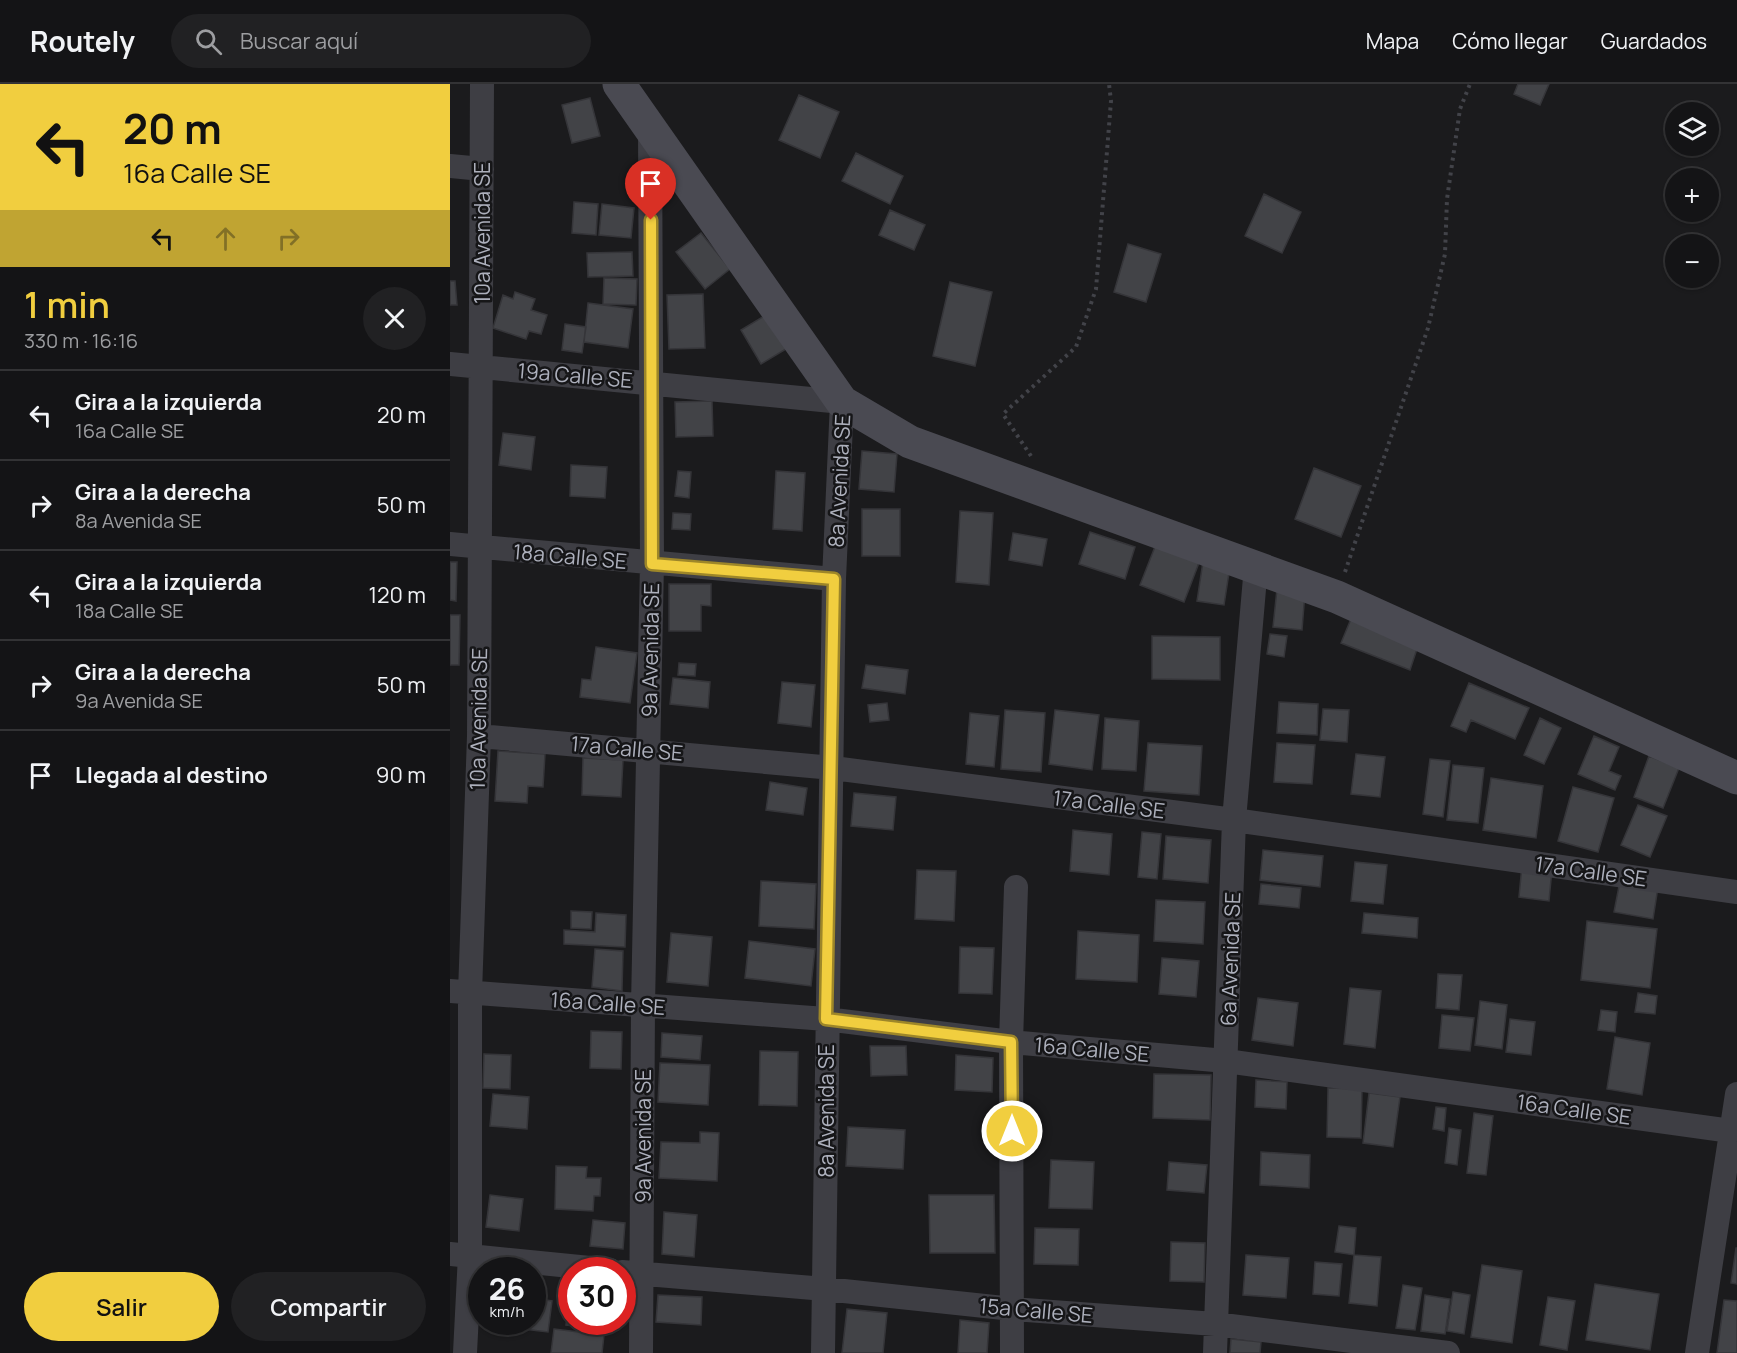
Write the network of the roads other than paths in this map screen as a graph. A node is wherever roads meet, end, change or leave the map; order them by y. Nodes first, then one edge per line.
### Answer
1 (482, 84) edge
2 (619, 84) edge
3 (650, 128) junction
4 (450, 166) edge
5 (482, 169) junction
6 (450, 364) edge
7 (481, 368) junction
8 (653, 382) junction
9 (842, 402) junction
10 (450, 544) edge
11 (480, 548) junction
12 (652, 564) junction
13 (1256, 566) junction
14 (834, 579) junction
15 (480, 736) junction
16 (648, 750) junction
17 (833, 768) junction
18 (1737, 778) edge
19 (1234, 820) junction
20 (1016, 886) dead end
21 (1737, 892) edge
22 (460, 992) edge
23 (643, 1005) junction
24 (826, 1019) junction
25 (1011, 1042) junction
26 (1226, 1061) junction
27 (1737, 1094) edge
28 (1731, 1131) junction
29 (460, 1254) edge
30 (634, 1257) edge
31 (558, 1264) edge
32 (636, 1273) edge
33 (825, 1289) junction
34 (636, 1303) edge
35 (1013, 1310) junction
36 (1215, 1324) junction
37 (465, 1353) edge
38 (641, 1353) edge
39 (824, 1353) edge
40 (1012, 1353) edge
41 (1215, 1353) edge
42 (1448, 1353) edge
43 (1697, 1353) edge

1 - 5 street, 10a Avenida SE
2 - 3 street
3 - 8 street, 9a Avenida SE
3 - 9 street
4 - 5 street
5 - 7 street, 10a Avenida SE
6 - 7 street, 19a Calle SE
7 - 8 street, 19a Calle SE
7 - 11 street, 10a Avenida SE
8 - 9 street, 19a Calle SE
8 - 12 street, 9a Avenida SE
9 - 13 street
9 - 14 street, 8a Avenida SE
10 - 11 street, 18a Calle SE
11 - 12 street, 18a Calle SE
11 - 15 street, 10a Avenida SE
12 - 14 street, 18a Calle SE
12 - 16 street, 9a Avenida SE
13 - 18 street
13 - 19 street, 6a Avenida SE
14 - 17 street, 8a Avenida SE
15 - 16 street, 17a Calle SE
15 - 22 street, 10a Avenida SE
16 - 17 street, 17a Calle SE
16 - 23 street, 9a Avenida SE
17 - 19 street, 17a Calle SE
17 - 24 street, 8a Avenida SE
19 - 21 street, 17a Calle SE
19 - 26 street, 6a Avenida SE
20 - 25 street
22 - 23 street, 16a Calle SE
22 - 29 street, 10a Avenida SE
23 - 24 street, 16a Calle SE
23 - 30 street, 9a Avenida SE
24 - 25 street, 16a Calle SE
24 - 33 street, 8a Avenida SE
25 - 26 street, 16a Calle SE
25 - 35 street
26 - 28 street, 16a Calle SE
26 - 36 street, 6a Avenida SE
27 - 28 street
28 - 43 street
29 - 31 street
29 - 37 street, 10a Avenida SE
32 - 33 street, 15a Calle SE
33 - 35 street, 15a Calle SE
33 - 39 street, 8a Avenida SE
34 - 38 street, 9a Avenida SE
35 - 36 street, 15a Calle SE
35 - 40 street
36 - 41 street, 6a Avenida SE
36 - 42 street, 15a Calle SE

